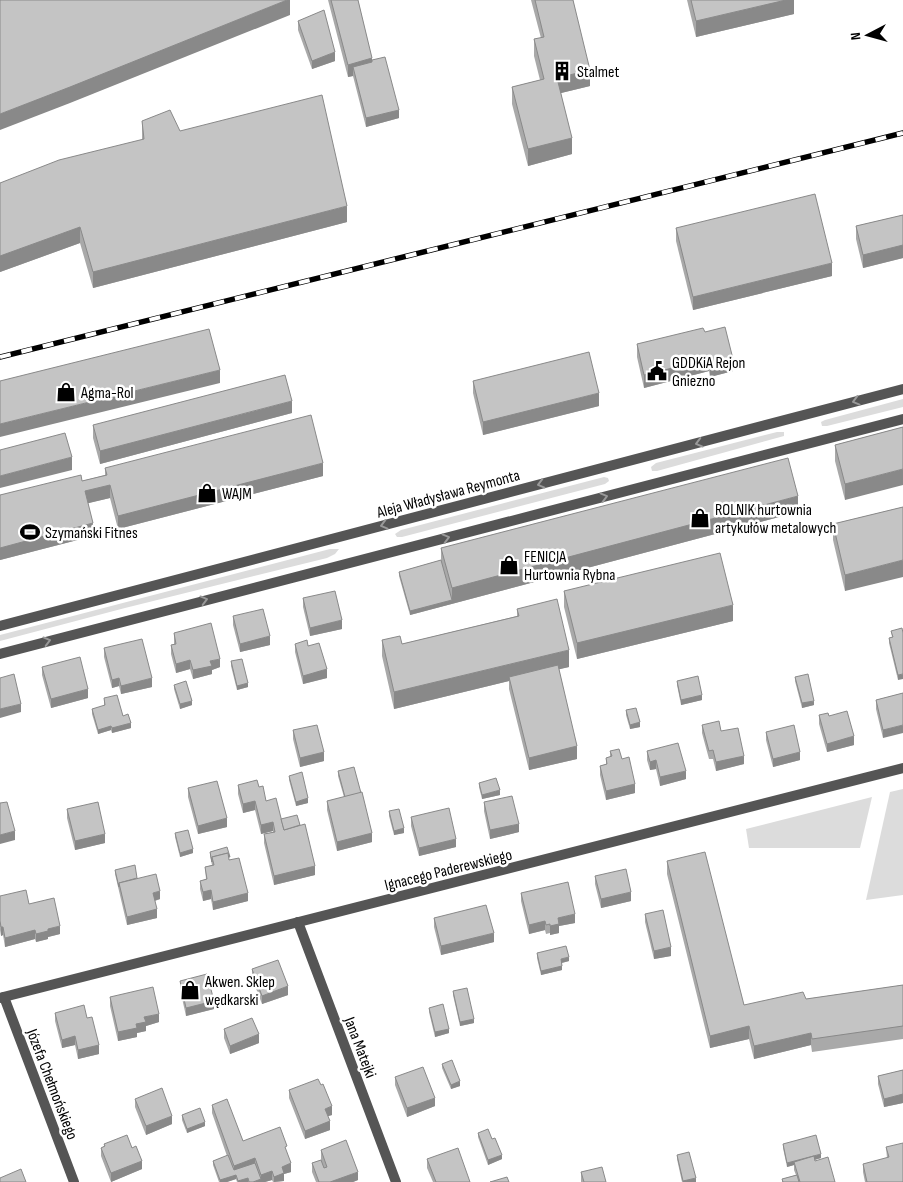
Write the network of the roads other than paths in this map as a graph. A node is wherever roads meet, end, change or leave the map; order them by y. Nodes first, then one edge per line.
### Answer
1 (903, 389) edge
2 (903, 419) edge
3 (0, 626) edge
4 (0, 654) edge
5 (903, 768) edge
6 (298, 922) junction
7 (2, 997) edge
8 (74, 1182) edge
9 (396, 1182) edge

1 -> 3 street, Aleja Władysława Reymonta
4 -> 2 street
5 - 6 street, Ignacego Paderewskiego
6 - 7 street, Ignacego Paderewskiego
6 - 9 street, Jana Matejki
7 - 8 street, Józefa Chełmońskiego

